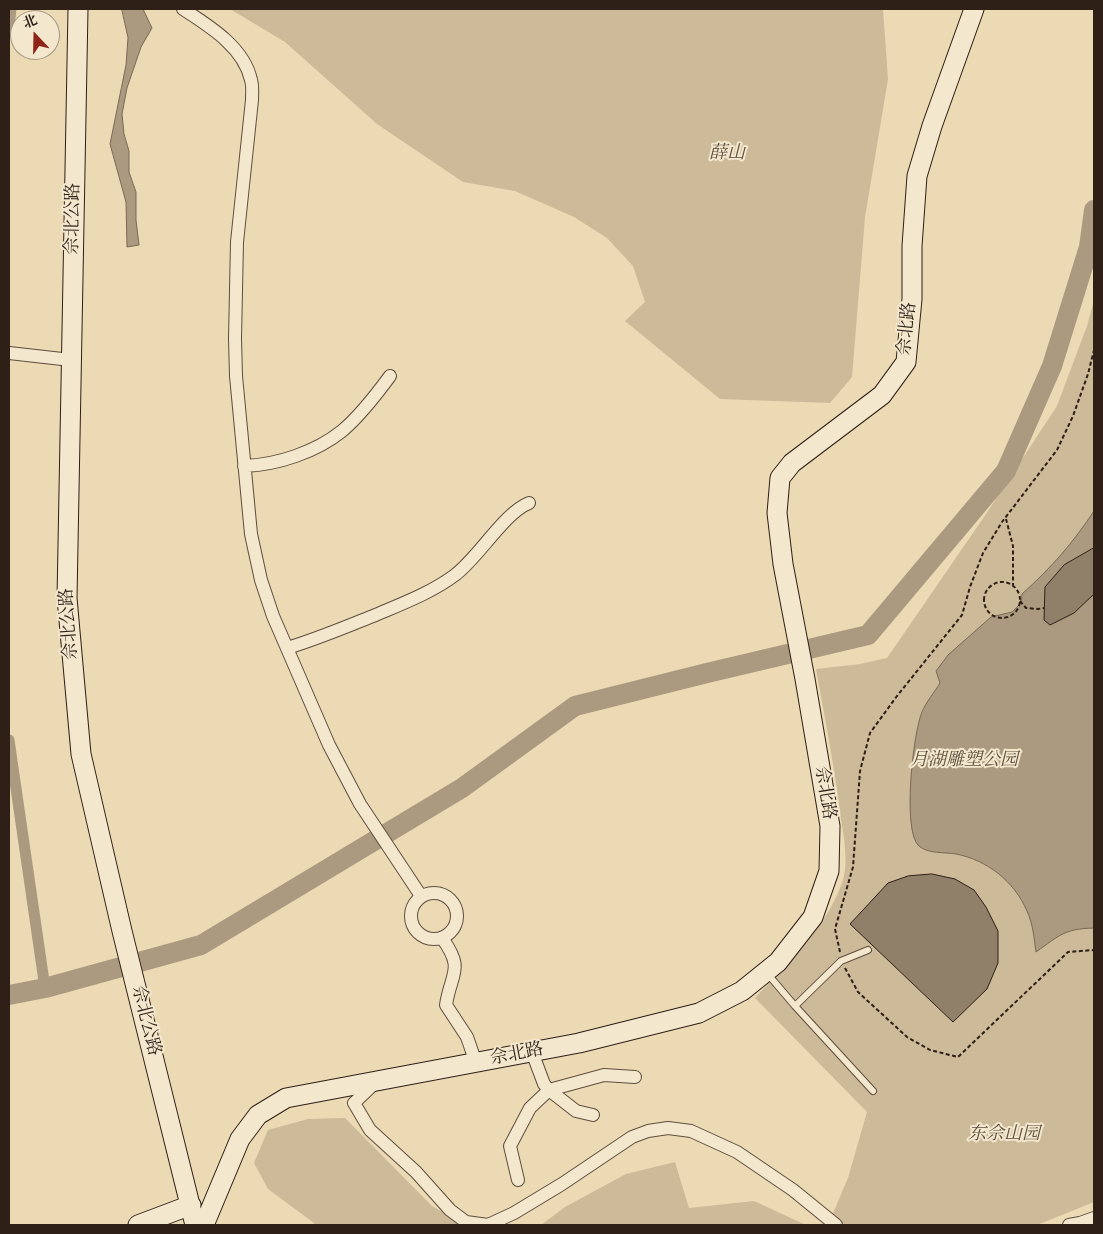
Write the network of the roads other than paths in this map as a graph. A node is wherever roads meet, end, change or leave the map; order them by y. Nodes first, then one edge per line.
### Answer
1 (78, 9) edge
2 (183, 9) edge
3 (974, 9) edge
4 (9, 353) edge
5 (71, 360) junction
6 (390, 376) dead end
7 (244, 466) junction
8 (529, 503) dead end
9 (287, 648) junction
10 (421, 896) junction
11 (442, 938) junction
12 (868, 950) dead end
13 (766, 971) junction
14 (795, 1006) junction
15 (532, 1052) junction
16 (476, 1063) junction
17 (635, 1076) dead end
18 (376, 1082) junction
19 (549, 1090) junction
20 (873, 1092) dead end
21 (593, 1115) dead end
22 (518, 1180) dead end
23 (191, 1205) junction
24 (1094, 1218) edge
25 (138, 1225) edge
26 (195, 1225) edge
27 (204, 1225) edge
28 (836, 1225) edge
29 (1069, 1225) edge

1 - 5 main road, 佘北公路
2 - 7 street
3 - 13 main road, 佘北路
4 - 5 street
5 - 23 main road, 佘北公路
6 - 7 street
7 - 9 street
8 - 9 street
9 - 10 street
10 - 11 street
10 - 11 street
11 - 16 street
12 - 14 lane
13 - 14 lane
13 - 15 main road, 佘北路
14 - 20 lane
15 - 16 main road, 佘北路
15 - 19 street
16 - 18 main road, 佘北路
17 - 19 street
18 - 27 main road, 佘北路
18 - 28 street
19 - 21 street
19 - 22 street
23 - 25 main road
23 - 26 main road, 佘北公路
24 - 29 street

